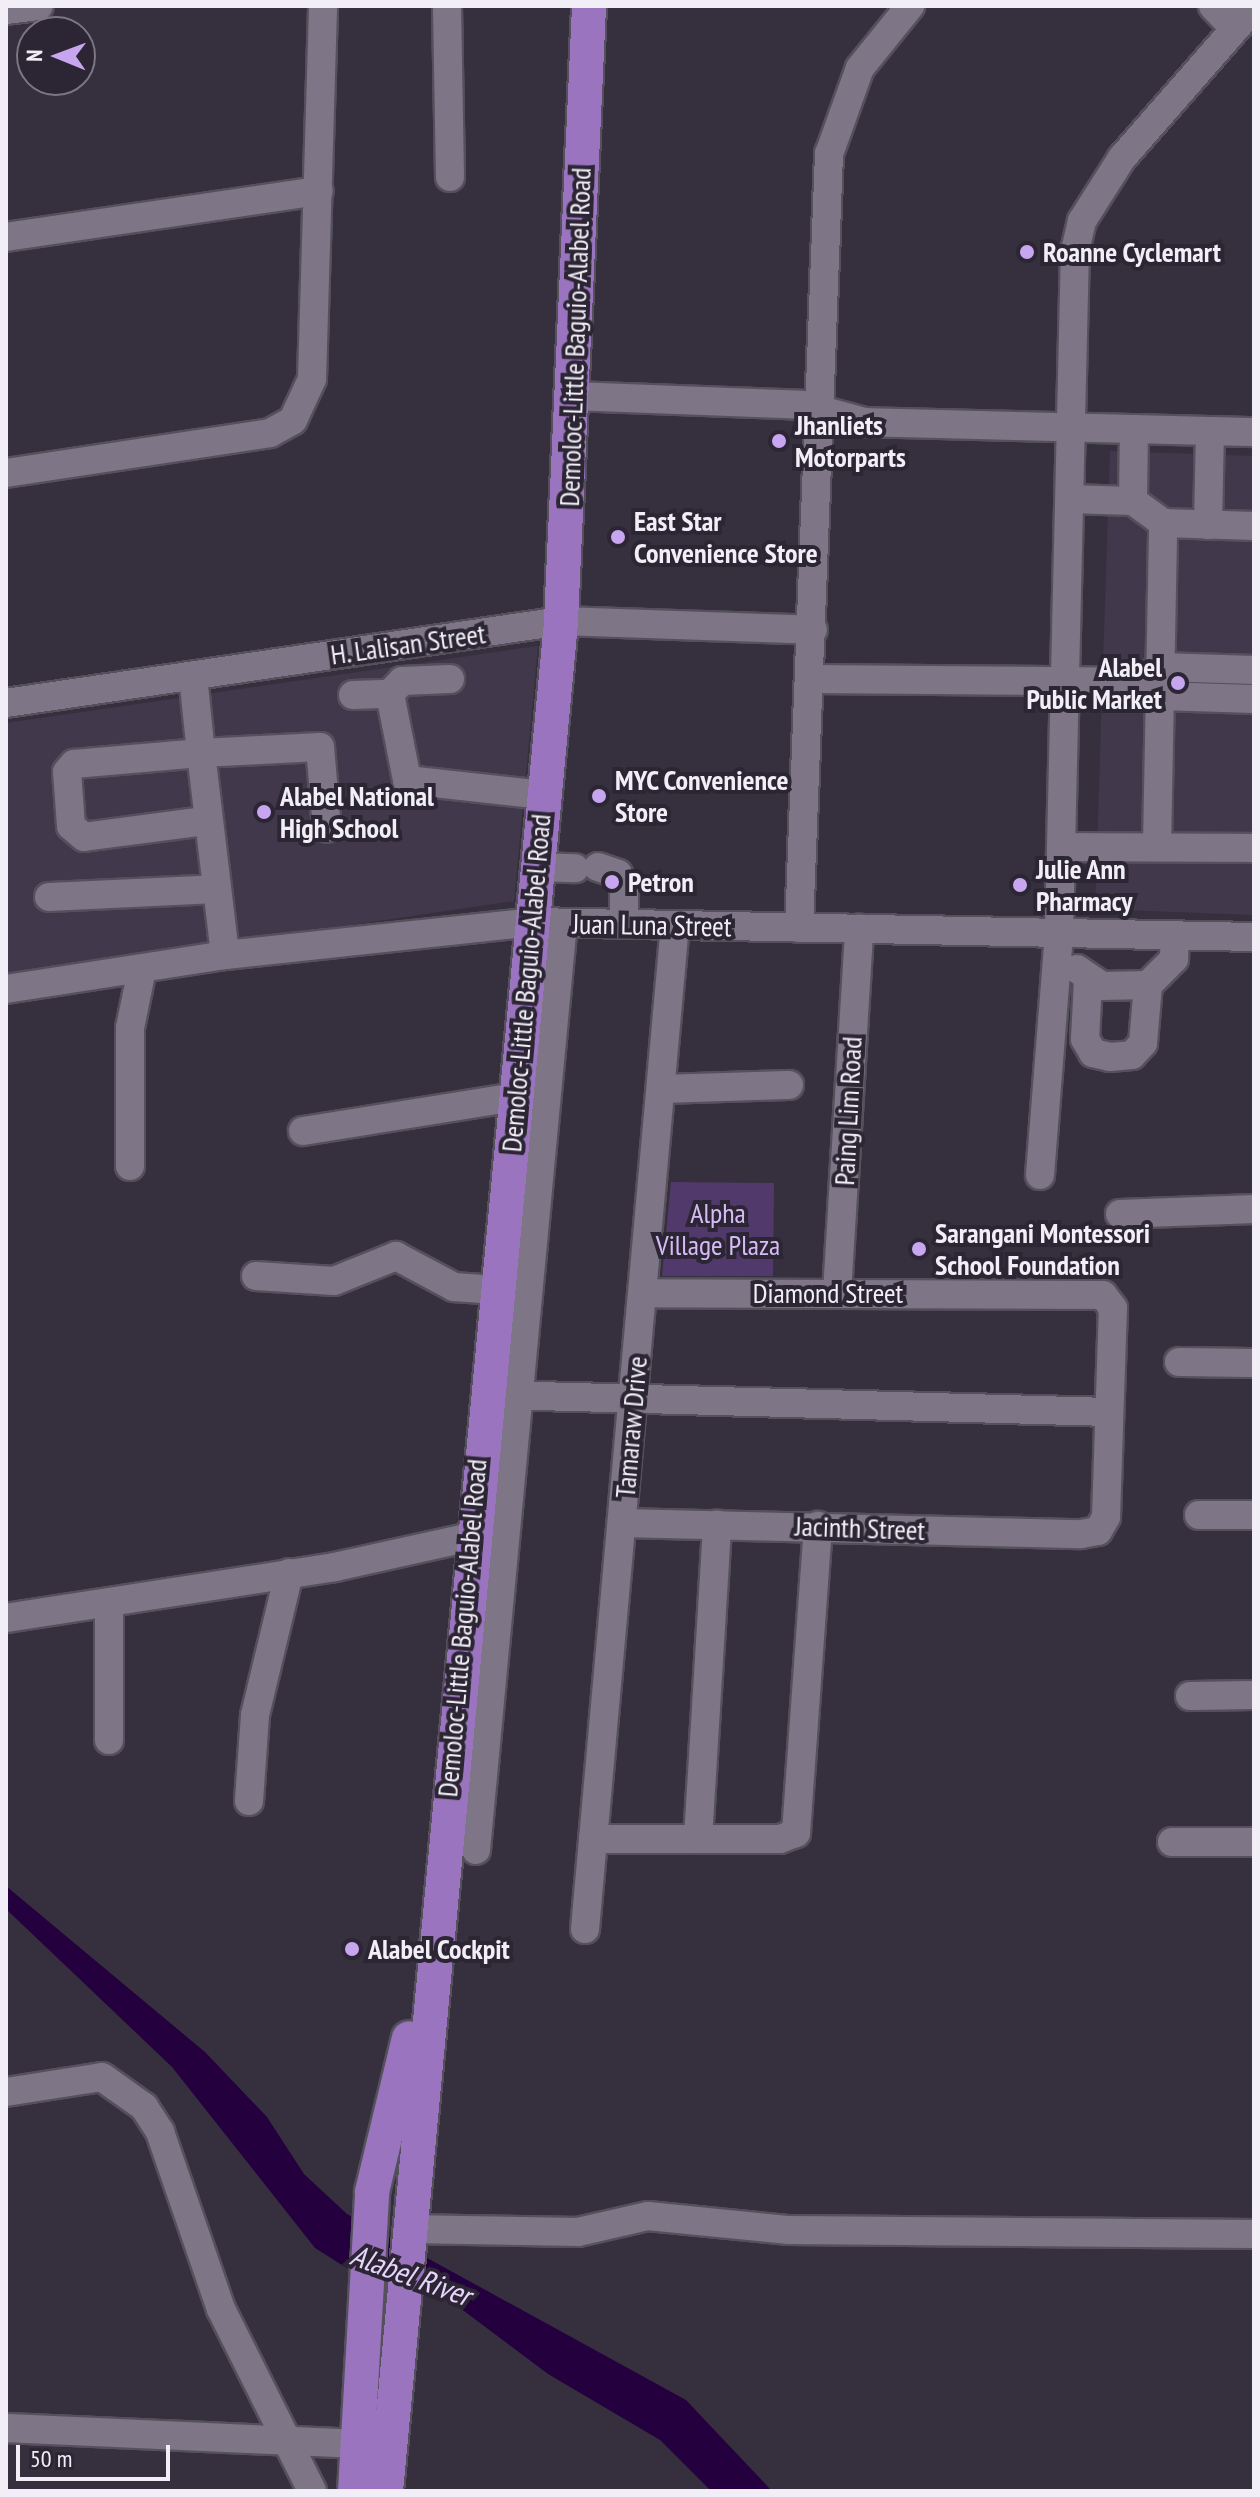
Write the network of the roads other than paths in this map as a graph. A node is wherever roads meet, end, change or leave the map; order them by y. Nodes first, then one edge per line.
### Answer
1 (39, 6) edge
2 (323, 6) edge
3 (447, 6) edge
4 (589, 6) edge
5 (910, 6) edge
6 (1213, 6) edge
7 (1254, 7) edge
8 (6, 10) edge
9 (1234, 28) junction
10 (450, 177) dead end
11 (319, 191) junction
12 (6, 237) edge
13 (572, 396) junction
14 (822, 409) junction
15 (1071, 428) junction
16 (1134, 429) junction
17 (1210, 431) junction
18 (1254, 432) edge
19 (6, 473) edge
20 (1070, 499) junction
21 (1133, 501) junction
22 (1163, 523) junction
23 (1208, 525) junction
24 (1254, 526) edge
25 (561, 621) junction
26 (813, 630) junction
27 (1254, 670) edge
28 (193, 676) junction
29 (450, 679) dead end
30 (811, 679) junction
31 (1066, 681) junction
32 (1153, 682) junction
33 (390, 694) junction
34 (353, 695) dead end
35 (1254, 699) edge
36 (6, 703) edge
37 (201, 753) junction
38 (543, 795) junction
39 (205, 821) junction
40 (327, 828) dead end
41 (1157, 846) junction
42 (1062, 847) junction
43 (1254, 848) edge
44 (538, 867) junction
45 (216, 889) junction
46 (49, 897) dead end
47 (548, 922) junction
48 (624, 924) junction
49 (675, 925) junction
50 (799, 928) junction
51 (859, 929) junction
52 (1175, 935) junction
53 (1254, 937) edge
54 (1067, 944) junction
55 (225, 955) junction
56 (142, 969) junction
57 (1088, 980) junction
58 (1148, 985) junction
59 (6, 989) edge
60 (789, 1085) dead end
61 (661, 1089) junction
62 (515, 1097) junction
63 (303, 1131) dead end
64 (130, 1166) dead end
65 (1040, 1175) dead end
66 (1254, 1209) edge
67 (1120, 1214) dead end
68 (256, 1276) dead end
69 (496, 1290) junction
70 (643, 1293) junction
71 (837, 1293) junction
72 (1179, 1362) dead end
73 (1254, 1363) edge
74 (485, 1394) junction
75 (521, 1395) junction
76 (634, 1398) junction
77 (1109, 1412) junction
78 (1199, 1515) dead end
79 (1254, 1515) edge
80 (622, 1523) junction
81 (717, 1525) junction
82 (818, 1526) junction
83 (470, 1537) junction
84 (289, 1573) junction
85 (109, 1603) junction
86 (6, 1618) edge
87 (1254, 1695) edge
88 (1190, 1696) dead end
89 (109, 1740) dead end
90 (249, 1801) dead end
91 (593, 1839) junction
92 (698, 1839) junction
93 (1172, 1842) dead end
94 (1254, 1842) edge
95 (476, 1850) dead end
96 (585, 1929) dead end
97 (432, 1957) junction
98 (6, 2092) edge
99 (407, 2234) junction
100 (1254, 2234) edge
101 (6, 2428) edge
102 (289, 2438) junction
103 (357, 2444) junction
104 (312, 2491) edge
105 (355, 2491) edge
106 (386, 2491) edge

1 - 8 street
2 - 11 street
3 - 10 street
4 - 13 main road, Demoloc-Little Baguio-Alabel Road
5 - 14 street
6 - 9 street
7 - 9 street
9 - 15 street
11 - 12 street
11 - 19 street
13 - 14 street
13 - 25 main road, Demoloc-Little Baguio-Alabel Road
14 - 15 street
14 - 26 street
15 - 16 street
15 - 20 street
16 - 17 street
16 - 21 street
17 - 18 street
17 - 23 street
20 - 21 street
20 - 31 street
21 - 22 street
22 - 23 street
22 - 32 street
23 - 24 street
25 - 26 street, H. Lalisan Street
25 - 28 street, H. Lalisan Street
25 - 38 main road, Demoloc-Little Baguio-Alabel Road
26 - 30 street
27 - 32 street
28 - 36 street, H. Lalisan Street
28 - 37 street
29 - 33 street
30 - 31 street
30 - 50 street
31 - 32 street
31 - 42 street
32 - 35 street
32 - 41 street
33 - 34 street
33 - 38 street
37 - 39 street
37 - 39 street
37 - 40 street
38 - 44 main road, Demoloc-Little Baguio-Alabel Road
39 - 45 street
41 - 42 street
41 - 43 street
42 - 54 street
44 - 47 main road, Demoloc-Little Baguio-Alabel Road
44 - 48 street
45 - 46 street
45 - 55 street
47 - 48 street, Juan Luna Street
47 - 55 street, Juan Luna Street
47 - 62 main road, Demoloc-Little Baguio-Alabel Road
47 - 75 street
48 - 49 street, Juan Luna Street
49 - 50 street, Juan Luna Street
49 - 61 street, Tamaraw Drive
50 - 51 street, Juan Luna Street
51 - 54 street, Juan Luna Street
51 - 71 street, Paing Lim Road
52 - 53 street, Juan Luna Street
52 - 54 street, Juan Luna Street
52 - 58 street
54 - 57 street
54 - 65 street
55 - 56 street, Juan Luna Street
56 - 59 street, Juan Luna Street
56 - 64 street
57 - 58 street
57 - 58 street
60 - 61 street
61 - 70 street, Tamaraw Drive
62 - 63 street
62 - 69 main road, Demoloc-Little Baguio-Alabel Road
66 - 67 street
68 - 69 street
69 - 74 main road, Demoloc-Little Baguio-Alabel Road
70 - 71 street, Diamond Street
70 - 76 street, Tamaraw Drive
71 - 77 street, Diamond Street
72 - 73 street
74 - 75 street
74 - 83 main road, Demoloc-Little Baguio-Alabel Road
75 - 76 street
75 - 95 street
76 - 77 street
76 - 80 street, Tamaraw Drive
77 - 82 street, Jacinth Street
78 - 79 street
80 - 81 street, Jacinth Street
80 - 91 street, Tamaraw Drive
81 - 82 street, Jacinth Street
81 - 92 street
82 - 92 street
83 - 84 street
83 - 97 main road, Demoloc-Little Baguio-Alabel Road
84 - 85 street
84 - 90 street
85 - 86 street
85 - 89 street
87 - 88 street
91 - 92 street
91 - 96 street, Tamaraw Drive
93 - 94 street
97 - 99 main road, Demoloc-Little Baguio-Alabel Road
97 - 103 main road, Demoloc-Little Baguio-Alabel Road
98 - 102 street
99 - 100 street
99 - 106 main road, Demoloc-Little Baguio-Alabel Road
101 - 102 street
102 - 103 street
102 - 104 street
103 - 105 main road, Demoloc-Little Baguio-Alabel Road

